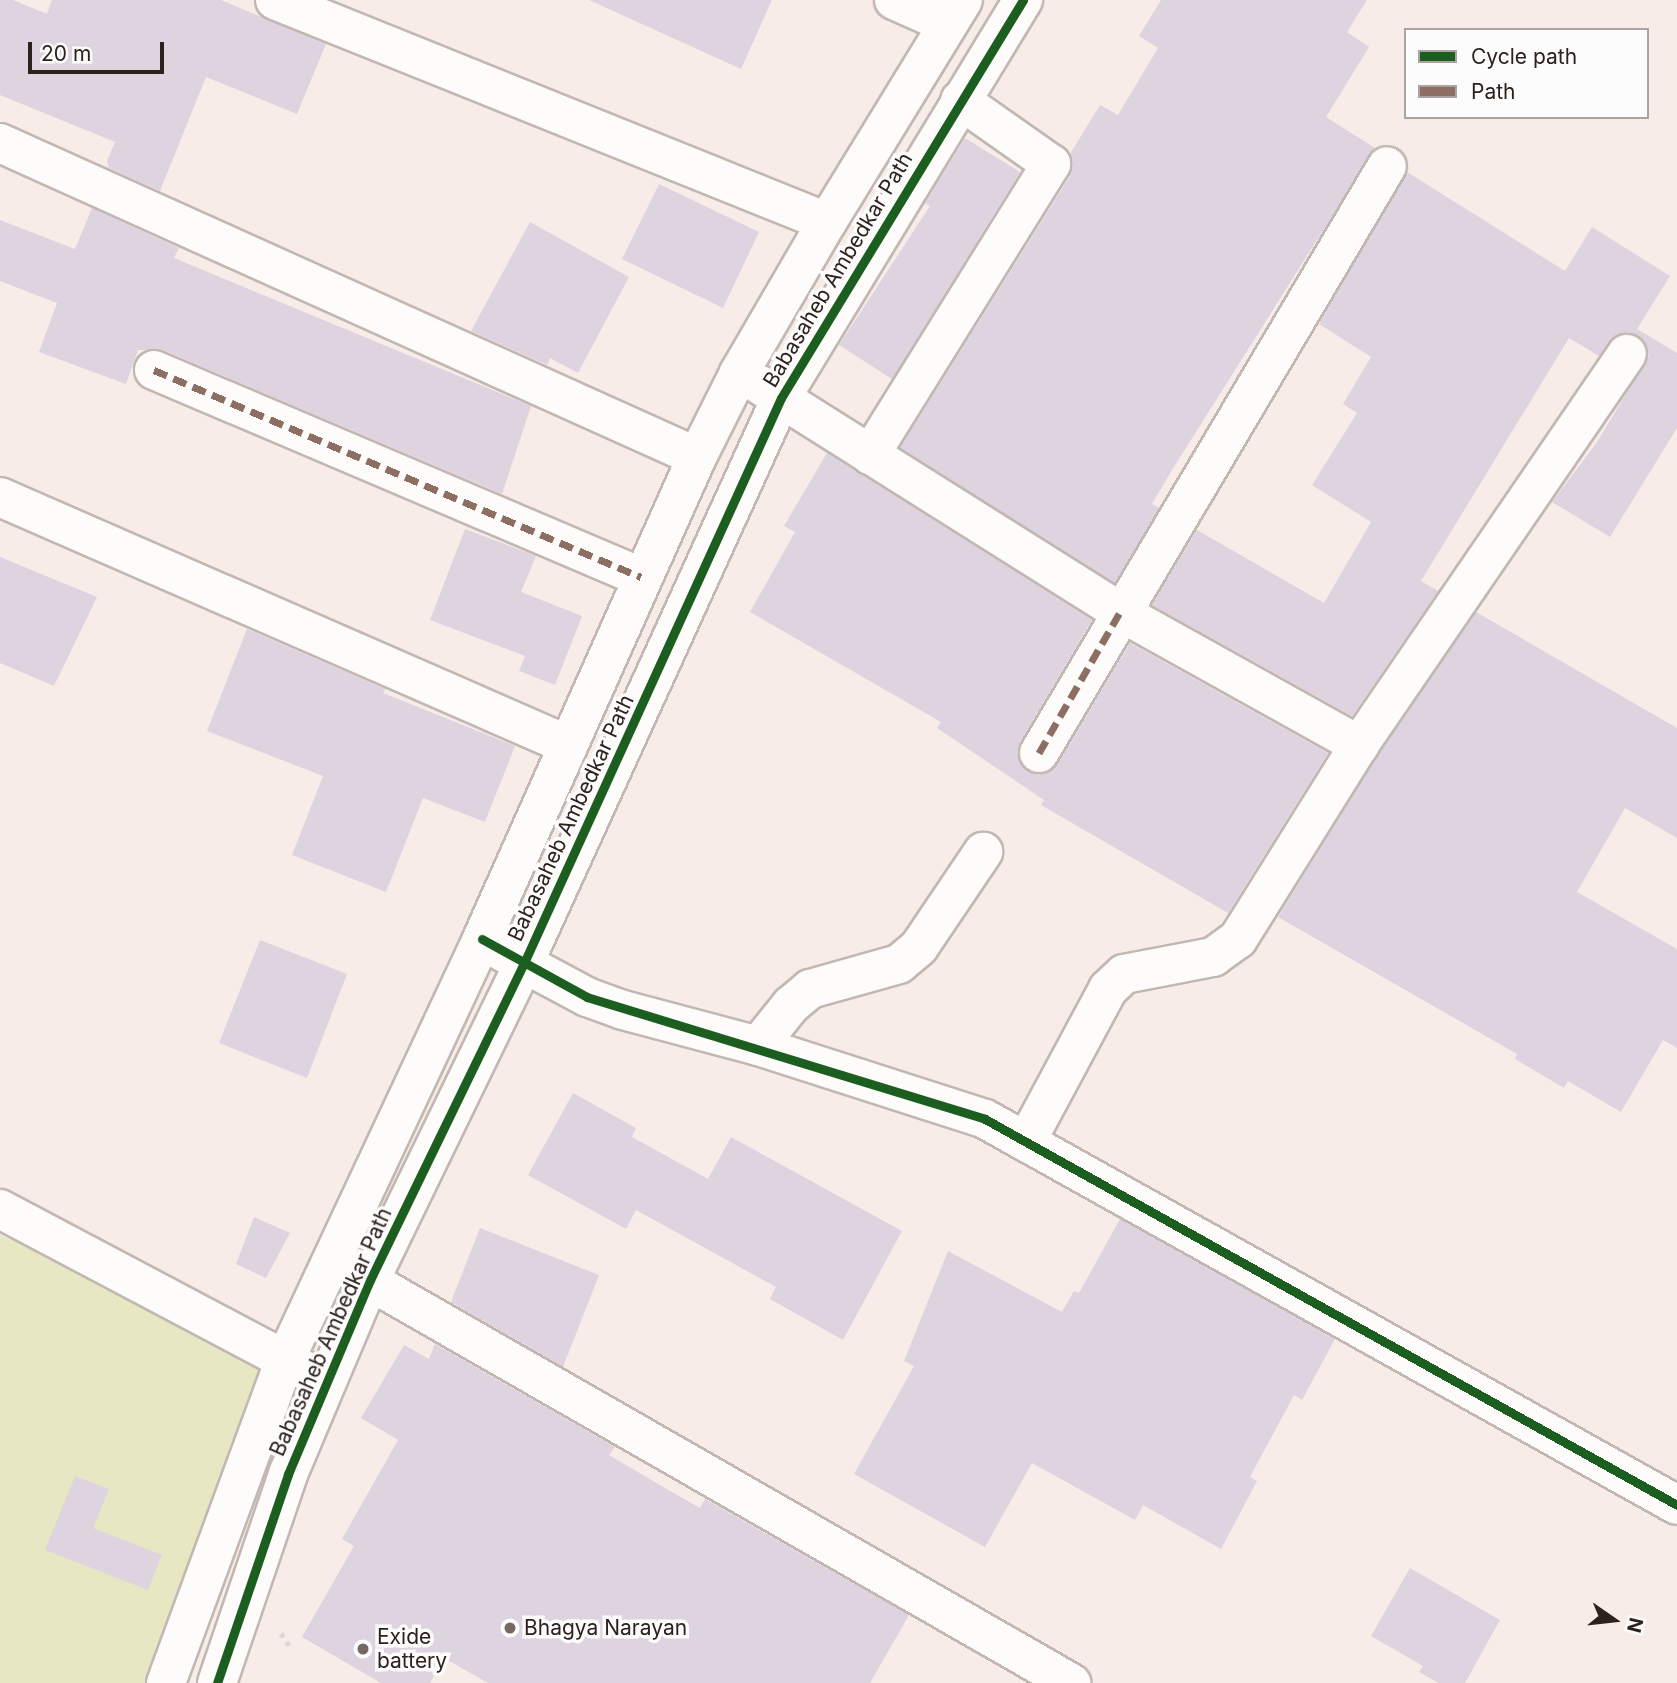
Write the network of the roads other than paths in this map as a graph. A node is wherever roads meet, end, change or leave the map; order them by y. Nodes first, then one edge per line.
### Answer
1 (275, 0) edge
2 (894, 0) edge
3 (1023, 0) edge
4 (956, 12) edge
5 (960, 100) junction
6 (0, 143) edge
7 (1387, 166) dead end
8 (827, 222) junction
9 (1627, 354) dead end
10 (153, 370) dead end
11 (739, 373) junction
12 (781, 398) junction
13 (870, 454) junction
14 (697, 457) junction
15 (0, 497) edge
16 (640, 578) junction
17 (1120, 612) junction
18 (568, 745) junction
19 (1359, 746) junction
20 (1039, 753) dead end
21 (983, 852) dead end
22 (482, 939) junction
23 (523, 965) junction
24 (758, 1046) junction
25 (1026, 1142) junction
26 (0, 1209) edge
27 (333, 1261) junction
28 (370, 1280) junction
29 (285, 1360) junction
30 (327, 1382) junction
31 (1677, 1505) edge
32 (169, 1675) edge
33 (211, 1683) edge
34 (217, 1683) edge
35 (1071, 1683) edge

1 - 8 street
2 - 4 street
3 - 5 street, Babasaheb Ambedkar Path
4 - 8 street, Babasaheb Ambedkar Path
5 - 12 street, Babasaheb Ambedkar Path
5 - 13 street
6 - 14 street
7 - 17 street
8 - 11 street, Babasaheb Ambedkar Path
9 - 19 street
10 - 16 street
11 - 12 street
11 - 14 street, Babasaheb Ambedkar Path
12 - 13 street
12 - 23 street, Babasaheb Ambedkar Path
13 - 17 street
14 - 16 street, Babasaheb Ambedkar Path
15 - 18 street
16 - 18 street, Babasaheb Ambedkar Path
17 - 19 street
17 - 20 street
18 - 22 street, Babasaheb Ambedkar Path
19 - 25 street
21 - 24 street
22 - 23 street
22 - 27 street, Babasaheb Ambedkar Path
23 - 24 street
23 - 28 street, Babasaheb Ambedkar Path
24 - 25 street
25 - 31 street
26 - 29 street
27 - 28 street
27 - 29 street, Babasaheb Ambedkar Path
28 - 30 street, Babasaheb Ambedkar Path
28 - 35 street
29 - 30 street
29 - 32 street, Babasaheb Ambedkar Path
30 - 34 street, Babasaheb Ambedkar Path
32 - 33 street

